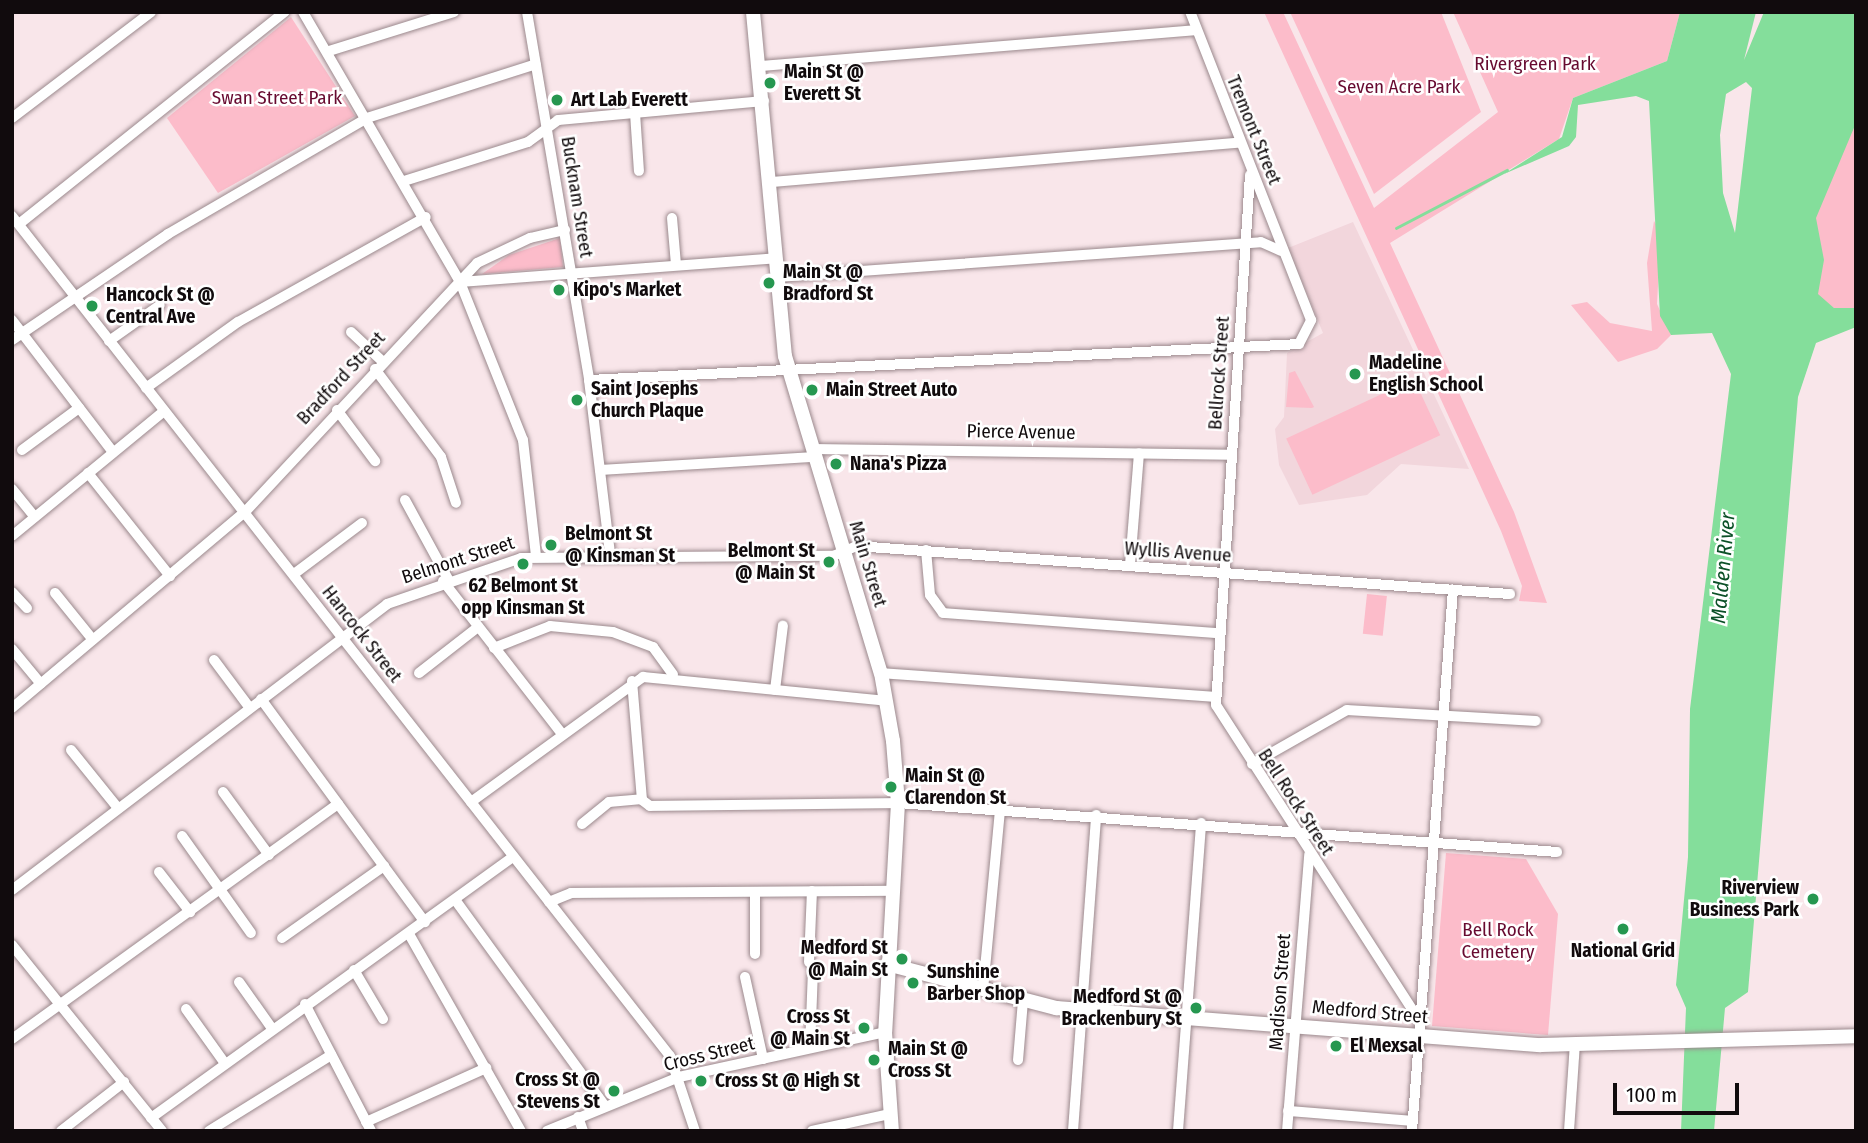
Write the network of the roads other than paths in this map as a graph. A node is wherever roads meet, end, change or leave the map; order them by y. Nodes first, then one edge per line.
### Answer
1 (151, 12) edge
2 (285, 12) edge
3 (303, 12) edge
4 (454, 12) edge
5 (534, 12) edge
6 (753, 12) edge
7 (1190, 12) edge
8 (527, 13) edge
9 (1196, 30) junction
10 (329, 51) junction
11 (536, 64) junction
12 (760, 66) junction
13 (764, 101) junction
14 (635, 113) junction
15 (12, 118) edge
16 (367, 118) junction
17 (548, 130) junction
18 (1238, 143) junction
19 (1249, 169) junction
20 (639, 171) dead end
21 (404, 181) junction
22 (771, 182) junction
23 (426, 217) junction
24 (672, 218) dead end
25 (16, 220) edge
26 (565, 230) junction
27 (1245, 243) junction
28 (776, 258) junction
29 (1286, 260) junction
30 (676, 265) junction
31 (572, 274) junction
32 (777, 277) junction
33 (460, 282) junction
34 (73, 295) junction
35 (160, 304) dead end
36 (12, 320) edge
37 (351, 332) dead end
38 (22, 333) junction
39 (12, 340) edge
40 (109, 341) junction
41 (1238, 346) junction
42 (378, 365) junction
43 (789, 372) junction
44 (589, 380) junction
45 (146, 388) junction
46 (79, 408) junction
47 (337, 410) junction
48 (164, 411) junction
49 (22, 450) dead end
50 (113, 452) junction
51 (813, 453) junction
52 (1139, 453) junction
53 (1230, 455) junction
54 (375, 461) dead end
55 (600, 470) junction
56 (89, 473) junction
57 (12, 489) edge
58 (405, 500) dead end
59 (456, 503) dead end
60 (245, 512) junction
61 (35, 517) junction
62 (362, 523) dead end
63 (12, 536) edge
64 (926, 551) junction
65 (845, 552) junction
66 (610, 554) junction
67 (536, 555) junction
68 (1130, 565) junction
69 (294, 575) junction
70 (170, 576) junction
71 (1221, 576) junction
72 (446, 580) junction
73 (1453, 590) junction
74 (12, 592) edge
75 (55, 593) dead end
76 (1510, 594) dead end
77 (27, 608) dead end
78 (783, 625) dead end
79 (478, 627) junction
80 (1217, 633) junction
81 (341, 639) junction
82 (93, 640) junction
83 (494, 648) junction
84 (12, 649) edge
85 (214, 660) dead end
86 (419, 673) dead end
87 (881, 673) junction
88 (673, 675) junction
89 (632, 681) junction
90 (41, 684) junction
91 (775, 690) junction
92 (1215, 697) junction
93 (261, 699) junction
94 (887, 701) junction
95 (12, 708) edge
96 (249, 708) junction
97 (1444, 713) junction
98 (1536, 721) dead end
99 (562, 734) junction
100 (71, 750) dead end
101 (1252, 764) junction
102 (223, 792) dead end
103 (642, 799) junction
104 (471, 803) junction
105 (898, 803) junction
106 (338, 804) junction
107 (118, 808) junction
108 (1000, 809) junction
109 (1096, 815) junction
110 (1201, 823) junction
111 (582, 824) dead end
112 (1293, 830) junction
113 (182, 836) dead end
114 (1435, 842) junction
115 (1557, 852) dead end
116 (269, 855) junction
117 (1309, 855) junction
118 (513, 857) junction
119 (384, 866) junction
120 (159, 872) dead end
121 (219, 889) junction
122 (12, 890) edge
123 (812, 891) junction
124 (892, 891) junction
125 (755, 892) junction
126 (456, 901) junction
127 (549, 902) junction
128 (190, 912) junction
129 (425, 922) junction
130 (251, 933) dead end
131 (409, 934) junction
132 (282, 938) dead end
133 (12, 946) edge
134 (755, 954) dead end
135 (887, 964) junction
136 (354, 970) junction
137 (745, 977) dead end
138 (239, 982) dead end
139 (984, 990) junction
140 (1023, 1001) junction
141 (305, 1004) junction
142 (60, 1005) junction
143 (186, 1009) dead end
144 (1081, 1011) junction
145 (1187, 1018) junction
146 (383, 1019) dead end
147 (1295, 1026) junction
148 (271, 1027) junction
149 (1420, 1028) junction
150 (885, 1032) junction
151 (1856, 1036) edge
152 (12, 1039) edge
153 (1575, 1044) junction
154 (810, 1048) junction
155 (331, 1055) junction
156 (763, 1059) junction
157 (1018, 1060) dead end
158 (224, 1062) junction
159 (486, 1068) junction
160 (679, 1077) junction
161 (124, 1082) junction
162 (605, 1106) junction
163 (1288, 1111) junction
164 (890, 1114) junction
165 (152, 1118) junction
166 (578, 1118) junction
167 (368, 1126) edge
168 (1412, 1126) edge
169 (61, 1131) edge
170 (162, 1131) edge
171 (209, 1131) edge
172 (521, 1131) edge
173 (547, 1131) edge
174 (583, 1131) edge
175 (695, 1131) edge
176 (812, 1131) edge
177 (892, 1131) edge
178 (1073, 1131) edge
179 (1178, 1131) edge
180 (1287, 1131) edge
181 (1569, 1131) edge

1 - 15 street
2 - 25 street
3 - 10 street
4 - 10 street
5 - 8 street
6 - 12 main road, Main Street
7 - 9 street, Tremont Street
8 - 11 street, Bucknam Street
9 - 12 street
9 - 18 street, Tremont Street
10 - 16 street
11 - 16 street
11 - 17 street, Bucknam Street
12 - 13 main road, Main Street
13 - 14 street
13 - 22 main road, Main Street
14 - 17 street
14 - 20 street
16 - 21 street
16 - 34 street
17 - 21 street
17 - 26 street, Bucknam Street
18 - 19 street, Tremont Street
18 - 22 street
19 - 27 street, Bellrock Street
19 - 29 street, Tremont Street
21 - 23 street
22 - 28 main road, Main Street
23 - 33 street
23 - 45 street
24 - 30 street
25 - 34 street, Hancock Street
26 - 31 street, Bucknam Street
26 - 33 street, Bradford Street
27 - 29 street
27 - 32 street
27 - 41 street, Bellrock Street
28 - 30 street
28 - 32 main road, Main Street
29 - 41 street, Tremont Street
30 - 31 street
31 - 33 street
31 - 44 street, Bucknam Street
32 - 43 main road, Main Street
33 - 42 street, Bradford Street
33 - 67 street
34 - 38 street
34 - 40 street, Hancock Street
35 - 40 street
36 - 38 street
37 - 42 street
38 - 39 street
38 - 46 street
40 - 45 street, Hancock Street
41 - 43 street
41 - 53 street, Bellrock Street
42 - 47 street, Bradford Street
42 - 59 street
43 - 44 street
43 - 51 main road, Main Street
44 - 55 street, Bucknam Street
45 - 48 street, Hancock Street
46 - 49 street
46 - 50 street
47 - 54 street
47 - 60 street, Bradford Street
48 - 50 street
48 - 60 street, Hancock Street
50 - 56 street
51 - 52 street, Pierce Avenue
51 - 55 street, Pierce Avenue
51 - 65 main road, Main Street
52 - 53 street, Pierce Avenue
52 - 68 street
53 - 71 street, Bellrock Street
55 - 66 street, Bucknam Street
56 - 61 street
56 - 70 street
57 - 61 street
58 - 72 street
60 - 69 street, Hancock Street
60 - 70 street, Bradford Street
61 - 63 street
62 - 69 street
64 - 65 street, Wyllis Avenue
64 - 68 street, Wyllis Avenue
64 - 80 street
65 - 66 street, Belmont Street
65 - 87 main road, Main Street
66 - 67 street, Belmont Street
67 - 72 street, Belmont Street
68 - 71 street, Wyllis Avenue
69 - 81 street, Hancock Street
70 - 82 street, Bradford Street
71 - 73 street, Wyllis Avenue
71 - 80 street, Bell Rock Street
72 - 79 street
72 - 81 street, Belmont Street
73 - 76 street, Wyllis Avenue
73 - 97 street
74 - 77 street
75 - 82 street
78 - 91 street
79 - 83 street
79 - 86 street
80 - 92 street, Bell Rock Street
81 - 93 street, Belmont Street
81 - 104 street, Hancock Street
82 - 90 street, Bradford Street
83 - 88 street
83 - 99 street
84 - 90 street
85 - 96 street
87 - 92 street
87 - 94 main road, Main Street
88 - 89 street
88 - 91 street
89 - 99 street
89 - 103 street
90 - 95 street, Bradford Street
91 - 94 street
92 - 101 street, Bell Rock Street
93 - 96 street, Belmont Street
93 - 106 street
94 - 105 main road, Main Street
96 - 107 street, Belmont Street
97 - 98 street
97 - 101 street
97 - 114 street
99 - 104 street
100 - 107 street
101 - 112 street, Bell Rock Street
102 - 116 street
103 - 105 street
103 - 111 street
104 - 118 street, Hancock Street
105 - 108 street
105 - 124 main road, Main Street
106 - 116 street
106 - 119 street
107 - 122 street, Belmont Street
108 - 109 street
108 - 139 street
109 - 110 street
109 - 144 street
110 - 112 street
110 - 145 street
112 - 114 street
112 - 117 street, Bell Rock Street
113 - 121 street
114 - 115 street
114 - 149 street
116 - 121 street
117 - 147 street, Madison Street
117 - 149 street, Bell Rock Street
118 - 126 street
118 - 127 street, Hancock Street
119 - 129 street
119 - 132 street
120 - 128 street
121 - 128 street
121 - 130 street
123 - 124 street
123 - 125 street
123 - 154 street
124 - 135 main road, Main Street
125 - 127 street
125 - 134 street
126 - 129 street
126 - 162 street
127 - 160 street, Hancock Street
128 - 142 street
129 - 131 street
131 - 136 street
131 - 159 street
133 - 142 street
135 - 139 main road, Medford Street
135 - 150 main road, Main Street
136 - 141 street
136 - 146 street
137 - 156 street
138 - 148 street
139 - 140 main road, Medford Street
140 - 144 main road, Medford Street
140 - 157 street
141 - 148 street
141 - 155 street
142 - 152 street
142 - 161 street
143 - 158 street
144 - 145 main road, Medford Street
144 - 178 street
145 - 147 main road, Medford Street
145 - 179 street
147 - 149 main road, Medford Street
147 - 163 street, Madison Street
148 - 158 street
149 - 153 main road, Medford Street
149 - 168 street
150 - 154 street, Cross Street
150 - 164 main road, Main Street
151 - 153 main road, Medford Street
153 - 181 street
154 - 156 street, Cross Street
155 - 167 street
155 - 171 street
156 - 160 street, Cross Street
158 - 165 street
159 - 167 street
159 - 172 street
160 - 162 street, Cross Street
160 - 175 street, Hancock Street
161 - 165 street
161 - 169 street
162 - 166 street, Cross Street
163 - 168 street
163 - 180 street, Madison Street
164 - 176 street
164 - 177 main road, Main Street
165 - 170 street
166 - 173 street, Cross Street
166 - 174 street

